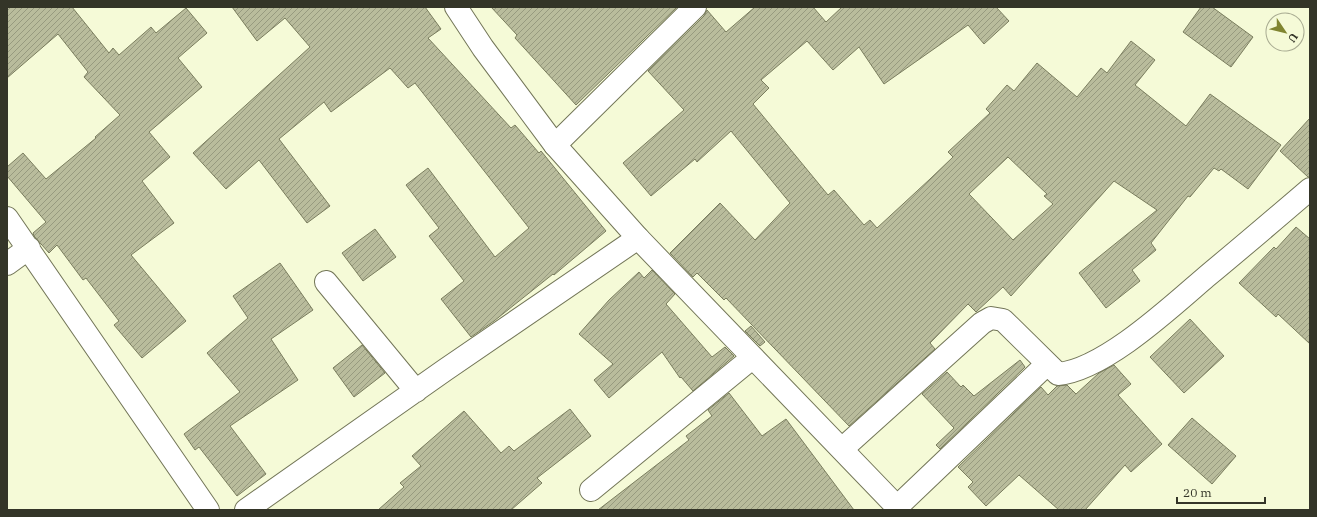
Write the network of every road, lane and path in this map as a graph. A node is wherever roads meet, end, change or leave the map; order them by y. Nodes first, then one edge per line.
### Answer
1 (456, 7) edge
2 (695, 7) edge
3 (555, 145) junction
4 (1310, 189) edge
5 (7, 218) edge
6 (638, 238) junction
7 (29, 248) junction
8 (7, 264) edge
9 (326, 282) dead end
10 (752, 358) junction
11 (1047, 364) junction
12 (416, 391) junction
13 (842, 449) junction
14 (591, 490) dead end
15 (898, 508) edge
16 (208, 510) edge
17 (246, 510) edge

1 - 3 street
2 - 3 street
3 - 6 street
4 - 11 street
5 - 7 street
6 - 10 street
6 - 12 street
7 - 8 street
7 - 16 street
9 - 12 street
10 - 13 street
10 - 14 street
11 - 13 street
11 - 15 street
12 - 17 street
13 - 15 street

